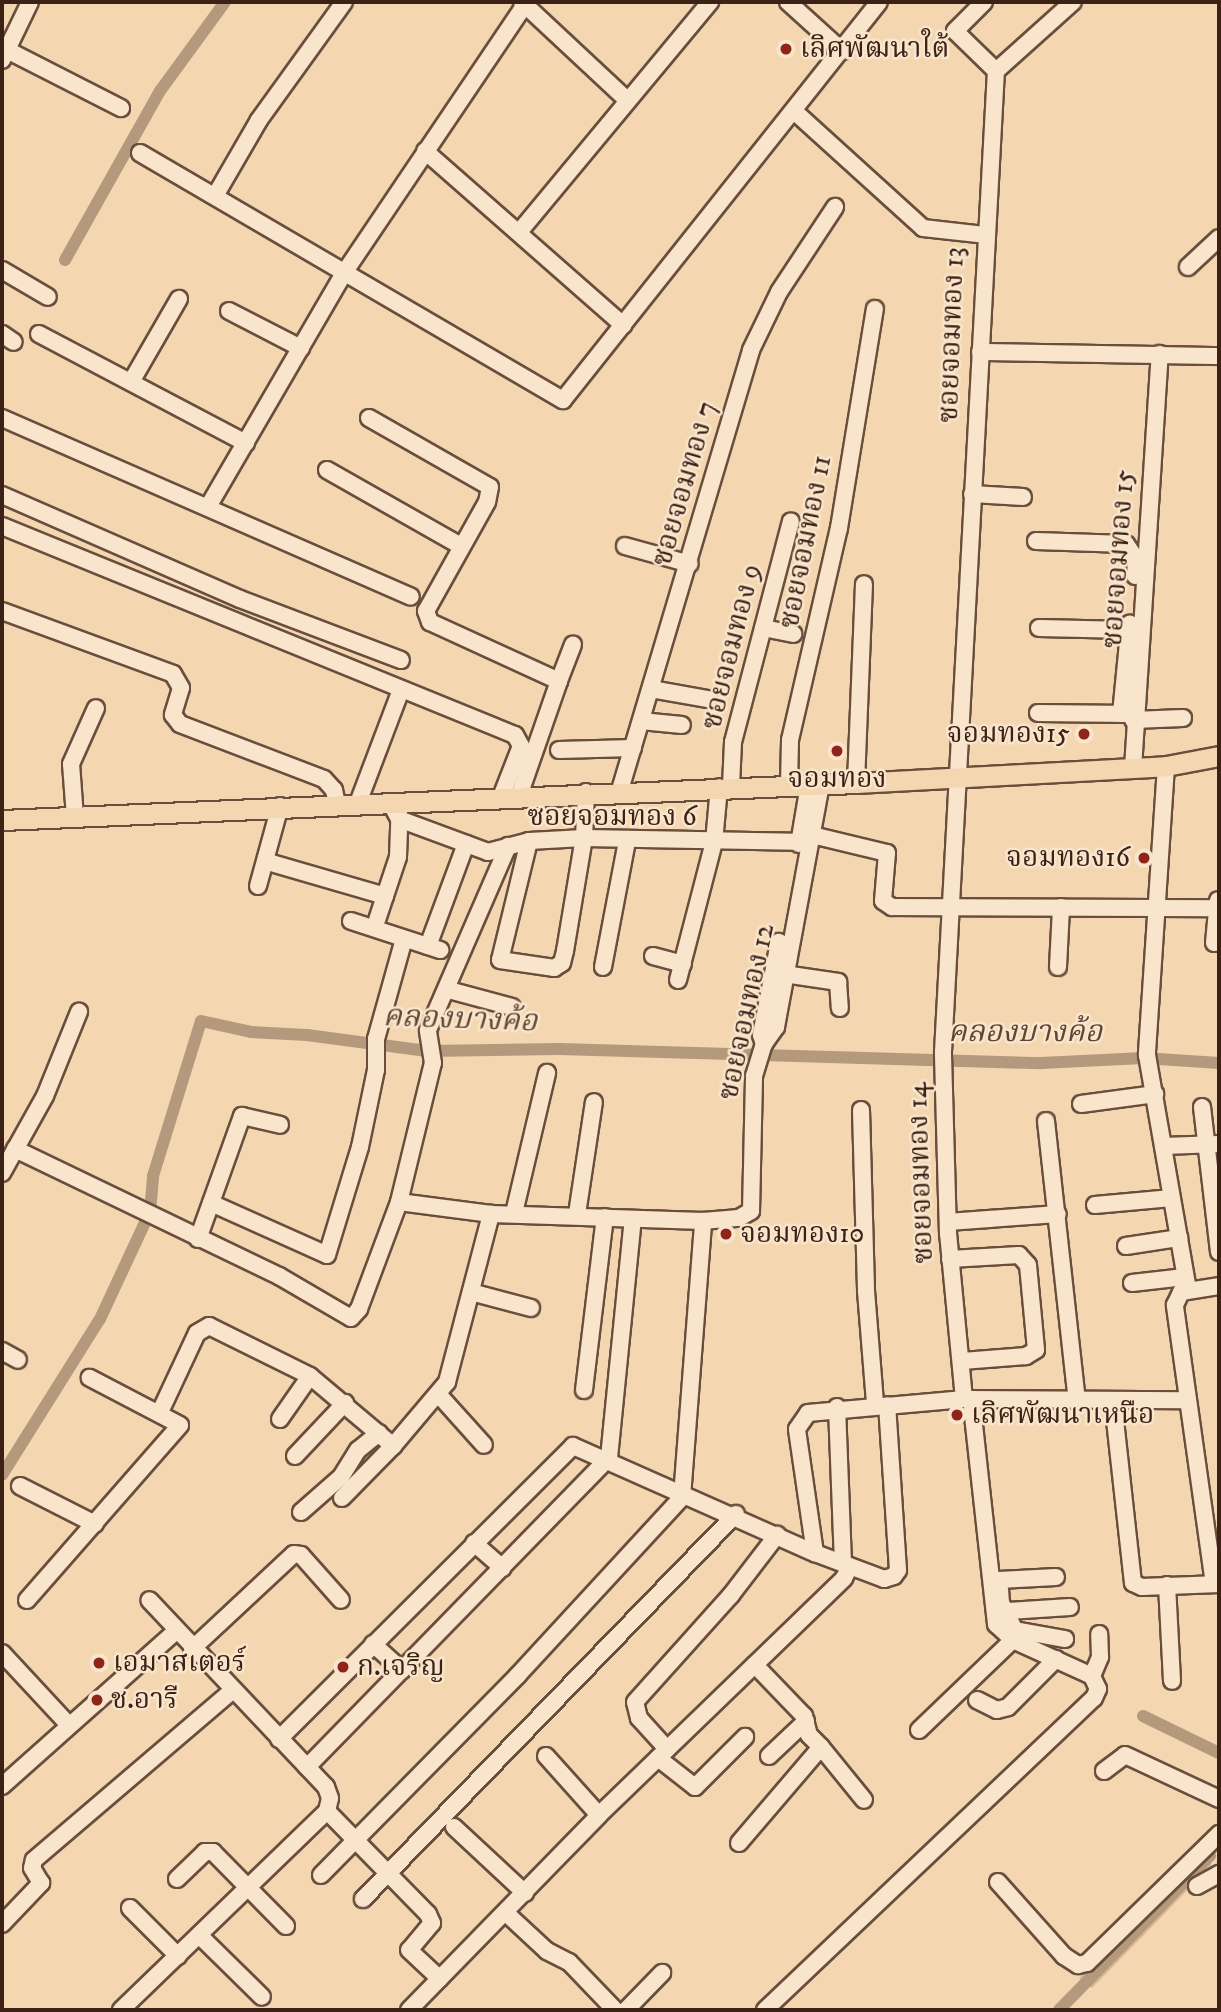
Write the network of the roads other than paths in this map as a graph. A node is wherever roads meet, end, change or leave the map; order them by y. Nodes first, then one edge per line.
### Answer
1 (30, 2) edge
2 (344, 2) edge
3 (710, 2) edge
4 (788, 2) edge
5 (879, 2) edge
6 (984, 2) edge
7 (1073, 2) edge
8 (524, 3) edge
9 (842, 51) junction
10 (5, 55) edge
11 (996, 71) junction
12 (625, 99) junction
13 (121, 108) dead end
14 (794, 111) junction
15 (425, 151) junction
16 (141, 153) dead end
17 (215, 197) junction
18 (835, 207) dead end
19 (520, 231) junction
20 (985, 235) junction
21 (1219, 238) edge
22 (1188, 267) dead end
23 (2, 270) edge
24 (344, 273) junction
25 (48, 297) dead end
26 (179, 299) dead end
27 (875, 309) dead end
28 (229, 311) dead end
29 (622, 325) junction
30 (39, 334) dead end
31 (300, 348) junction
32 (980, 352) junction
33 (1160, 354) junction
34 (1219, 356) edge
35 (131, 382) junction
36 (2, 418) edge
37 (369, 418) dead end
38 (246, 443) junction
39 (327, 470) dead end
40 (972, 494) junction
41 (2, 495) edge
42 (1023, 496) dead end
43 (209, 505) junction
44 (791, 521) dead end
45 (2, 526) edge
46 (1036, 541) dead end
47 (625, 546) dead end
48 (461, 547) junction
49 (690, 564) junction
50 (864, 584) dead end
51 (411, 597) dead end
52 (240, 598) junction
53 (2, 611) edge
54 (232, 620) junction
55 (763, 628) junction
56 (1039, 628) dead end
57 (1129, 630) junction
58 (793, 634) dead end
59 (573, 645) dead end
60 (401, 660) dead end
61 (559, 681) junction
62 (651, 689) junction
63 (401, 690) junction
64 (708, 699) dead end
65 (96, 708) dead end
66 (1038, 713) dead end
67 (1130, 716) junction
68 (1183, 719) dead end
69 (641, 722) junction
70 (682, 725) dead end
71 (633, 748) junction
72 (559, 750) dead end
73 (1219, 756) edge
74 (1166, 765) junction
75 (1133, 768) junction
76 (957, 777) junction
77 (856, 783) junction
78 (815, 784) junction
79 (789, 785) junction
80 (725, 787) junction
81 (620, 790) junction
82 (586, 792) junction
83 (510, 797) junction
84 (358, 803) junction
85 (337, 804) junction
86 (280, 806) junction
87 (394, 811) junction
88 (75, 817) junction
89 (2, 820) edge
90 (584, 838) junction
91 (807, 839) junction
92 (529, 841) junction
93 (627, 841) junction
94 (715, 842) junction
95 (466, 844) junction
96 (508, 846) junction
97 (268, 862) junction
98 (258, 886) dead end
99 (385, 896) junction
100 (1218, 903) edge
101 (950, 906) junction
102 (1060, 907) junction
103 (1158, 907) junction
104 (377, 920) dead end
105 (351, 921) dead end
106 (404, 939) junction
107 (1214, 943) dead end
108 (653, 956) dead end
109 (683, 964) junction
110 (603, 967) dead end
111 (1058, 967) dead end
112 (784, 974) junction
113 (678, 981) dead end
114 (449, 990) junction
115 (512, 1007) dead end
116 (840, 1009) dead end
117 (79, 1012) dead end
118 (763, 1048) junction
119 (547, 1073) dead end
120 (1155, 1094) junction
121 (593, 1102) dead end
122 (1081, 1104) dead end
123 (1202, 1107) dead end
124 (860, 1110) dead end
125 (1046, 1121) dead end
126 (281, 1125) dead end
127 (1213, 1144) edge
128 (1163, 1146) junction
129 (15, 1149) junction
130 (2, 1173) edge
131 (1172, 1198) junction
132 (399, 1202) junction
133 (211, 1203) junction
134 (1095, 1205) dead end
135 (514, 1213) junction
136 (491, 1214) junction
137 (577, 1214) junction
138 (1058, 1214) junction
139 (605, 1217) junction
140 (633, 1219) junction
141 (703, 1221) junction
142 (948, 1222) junction
143 (1179, 1238) junction
144 (198, 1239) junction
145 (1219, 1242) edge
146 (1126, 1246) dead end
147 (950, 1259) junction
148 (1132, 1283) dead end
149 (1186, 1284) junction
150 (1219, 1286) edge
151 (471, 1292) junction
152 (531, 1308) dead end
153 (2, 1351) edge
154 (18, 1360) dead end
155 (962, 1361) junction
156 (310, 1376) junction
157 (90, 1378) dead end
158 (584, 1390) dead end
159 (439, 1395) junction
160 (967, 1399) junction
161 (1187, 1399) junction
162 (1077, 1401) junction
163 (1114, 1402) junction
164 (345, 1403) junction
165 (881, 1405) junction
166 (837, 1407) junction
167 (160, 1412) junction
168 (280, 1419) dead end
169 (387, 1440) junction
170 (485, 1445) dead end
171 (295, 1456) dead end
172 (608, 1458) junction
173 (20, 1486) dead end
174 (682, 1497) junction
175 (342, 1498) dead end
176 (301, 1512) dead end
177 (736, 1514) junction
178 (95, 1524) junction
179 (777, 1535) junction
180 (474, 1543) junction
181 (815, 1553) junction
182 (847, 1564) junction
183 (989, 1565) junction
184 (503, 1568) junction
185 (1056, 1577) dead end
186 (999, 1580) junction
187 (1217, 1584) edge
188 (1167, 1585) junction
189 (27, 1600) dead end
190 (149, 1600) dead end
191 (341, 1600) dead end
192 (1070, 1606) dead end
193 (1008, 1611) junction
194 (175, 1632) junction
195 (1099, 1634) dead end
196 (1065, 1639) dead end
197 (1013, 1640) junction
198 (373, 1644) junction
199 (192, 1649) junction
200 (2, 1653) edge
201 (1056, 1659) junction
202 (755, 1665) junction
203 (402, 1670) junction
204 (1092, 1676) junction
205 (1172, 1681) dead end
206 (233, 1690) junction
207 (977, 1700) dead end
208 (806, 1721) junction
209 (67, 1723) junction
210 (919, 1730) dead end
211 (745, 1737) dead end
212 (279, 1739) junction
213 (821, 1747) junction
214 (663, 1754) junction
215 (546, 1756) dead end
216 (769, 1756) dead end
217 (307, 1766) junction
218 (1104, 1771) dead end
219 (2, 1786) edge
220 (1219, 1799) edge
221 (864, 1800) dead end
222 (327, 1811) junction
223 (599, 1815) junction
224 (454, 1827) dead end
225 (354, 1841) junction
226 (739, 1843) dead end
227 (1216, 1843) edge
228 (386, 1872) junction
229 (1219, 1874) edge
230 (320, 1875) dead end
231 (177, 1879) dead end
232 (998, 1882) dead end
233 (1197, 1886) dead end
234 (249, 1887) junction
235 (524, 1893) junction
236 (363, 1899) dead end
237 (130, 1908) dead end
238 (506, 1913) junction
239 (2, 1924) edge
240 (286, 1926) dead end
241 (200, 1935) junction
242 (178, 1956) junction
243 (662, 1973) dead end
244 (440, 1979) junction
245 (262, 1997) dead end
246 (121, 2010) edge
247 (409, 2010) edge
248 (615, 2010) edge
249 (626, 2010) edge
250 (765, 2010) edge

1 - 10 street
2 - 17 street
3 - 12 street
4 - 9 street
5 - 9 street
6 - 11 street
7 - 11 street
8 - 12 street
8 - 15 street
9 - 14 street
10 - 13 street
11 - 20 street
12 - 19 street
14 - 20 street, ซอยจอมทอง 13
14 - 29 street
15 - 19 street
15 - 24 street
16 - 17 street
17 - 24 street
18 - 49 street, ซอยจอมทอง 7
19 - 29 street
20 - 32 street, ซอยจอมทอง 13
21 - 22 street
23 - 25 street
24 - 29 street
24 - 31 street
26 - 35 street
27 - 79 street, ซอยจอมทอง 11
28 - 31 street
30 - 35 street
31 - 38 street
32 - 33 street
32 - 40 street, ซอยจอมทอง 13
33 - 34 street
33 - 67 street, ซอยจอมทอง 15
35 - 38 street
36 - 43 street
37 - 48 street
38 - 43 street
39 - 48 street
40 - 42 street
40 - 76 street, ซอยจอมทอง 13
41 - 52 street
43 - 51 street
44 - 55 street, ซอยจอมทอง 9
45 - 54 street
46 - 57 street
47 - 49 street
48 - 61 street
49 - 62 street, ซอยจอมทอง 7
50 - 77 street
52 - 54 street
52 - 60 street
53 - 85 street
54 - 63 street
55 - 58 street
55 - 80 street, ซอยจอมทอง 9
56 - 57 street
57 - 67 street
59 - 61 street
61 - 83 street
62 - 64 street
62 - 69 street, ซอยจอมทอง 7
63 - 83 street
63 - 84 street
65 - 88 street
66 - 67 street
67 - 68 street
67 - 75 street, ซอยจอมทอง 15
69 - 70 street
69 - 71 street, ซอยจอมทอง 7
71 - 72 street
71 - 81 street, ซอยจอมทอง 7
73 - 74 main road
74 - 75 main road
74 - 103 street
75 - 76 main road
76 - 77 main road
76 - 101 street, ซอยจอมทอง 14
77 - 78 main road
78 - 79 main road
78 - 91 street, ซอยจอมทอง 12
79 - 80 main road
80 - 81 main road
80 - 94 street, ซอยจอมทอง 9
81 - 82 main road
82 - 83 main road
82 - 90 street
83 - 87 main road
84 - 85 main road
84 - 87 main road
85 - 86 main road
86 - 88 main road
86 - 97 street
87 - 95 street, ซอยจอมทอง 6
87 - 99 street
88 - 89 main road
90 - 92 street, ซอยจอมทอง 6
90 - 92 street
90 - 93 street, ซอยจอมทอง 6
91 - 94 street, ซอยจอมทอง 6
91 - 101 street, ซอยจอมทอง 6
91 - 112 street, ซอยจอมทอง 12
91 - 118 street
92 - 96 street, ซอยจอมทอง 6
93 - 94 street, ซอยจอมทอง 6
93 - 110 street
94 - 109 street, ซอยจอมทอง 9
95 - 96 street, ซอยจอมทอง 6
95 - 106 street
96 - 114 street
97 - 98 street
97 - 99 street
99 - 104 street
100 - 103 street
100 - 107 street
101 - 102 street
101 - 142 street, ซอยจอมทอง 14
102 - 103 street
102 - 111 street
103 - 120 street
105 - 106 street
106 - 133 street
108 - 109 street
109 - 113 street, ซอยจอมทอง 9
112 - 116 street
112 - 118 street, ซอยจอมทอง 12
114 - 115 street
114 - 132 street
117 - 129 street
118 - 141 street, ซอยจอมทอง 12
119 - 135 street
120 - 122 street
120 - 128 street
121 - 137 street
123 - 127 street
124 - 165 street
125 - 138 street
126 - 133 street
127 - 128 street
127 - 145 street
128 - 131 street
129 - 130 street
129 - 144 street
131 - 134 street
131 - 143 street
132 - 136 street
132 - 144 street
133 - 144 street
135 - 136 street
135 - 137 street
136 - 151 street
137 - 139 street
138 - 142 street
138 - 162 street
139 - 140 street
139 - 158 street
140 - 141 street
140 - 172 street
141 - 174 street
142 - 147 street, ซอยจอมทอง 14
143 - 146 street
143 - 149 street
147 - 155 street, ซอยจอมทอง 14
147 - 155 street
148 - 149 street
149 - 150 street
149 - 161 street
151 - 152 street
151 - 159 street
153 - 154 street
155 - 160 street, ซอยจอมทอง 14
156 - 164 street
156 - 167 street
156 - 168 street
157 - 167 street
159 - 169 street
159 - 170 street
160 - 162 street
160 - 165 street
160 - 183 street, ซอยจอมทอง 14
161 - 163 street
161 - 187 street
162 - 163 street
163 - 188 street
164 - 169 street
164 - 171 street
165 - 166 street
165 - 182 street
166 - 181 street
166 - 182 street
167 - 178 street
169 - 175 street
169 - 176 street
172 - 174 street
172 - 180 street
172 - 184 street
173 - 178 street
174 - 177 street
174 - 225 street
177 - 179 street
177 - 228 street
178 - 189 street
179 - 181 street
179 - 214 street
180 - 184 street
180 - 198 street
181 - 182 street
182 - 202 street
183 - 186 street
183 - 197 street, ซอยจอมทอง 14
184 - 203 street
185 - 186 street
186 - 193 street
187 - 188 street
188 - 205 street
190 - 194 street
191 - 199 street
192 - 193 street
193 - 196 street
194 - 199 street
194 - 209 street
195 - 204 street
197 - 201 street
197 - 210 street
198 - 203 street
198 - 212 street
199 - 206 street
200 - 209 street
201 - 204 street
201 - 207 street
202 - 208 street
202 - 214 street
203 - 217 street
204 - 250 street
206 - 212 street
206 - 239 street
208 - 213 street
208 - 216 street
209 - 219 street
211 - 214 street
212 - 217 street
213 - 221 street
213 - 226 street
214 - 223 street
215 - 223 street
217 - 222 street
218 - 220 street
222 - 225 street
222 - 234 street
223 - 235 street
224 - 235 street
225 - 228 street
225 - 230 street
227 - 232 street
228 - 236 street
228 - 244 street
229 - 233 street
231 - 234 street
234 - 240 street
234 - 241 street
235 - 238 street
237 - 242 street
238 - 244 street
238 - 248 street
241 - 242 street
241 - 245 street
242 - 246 street
243 - 249 street
244 - 247 street

